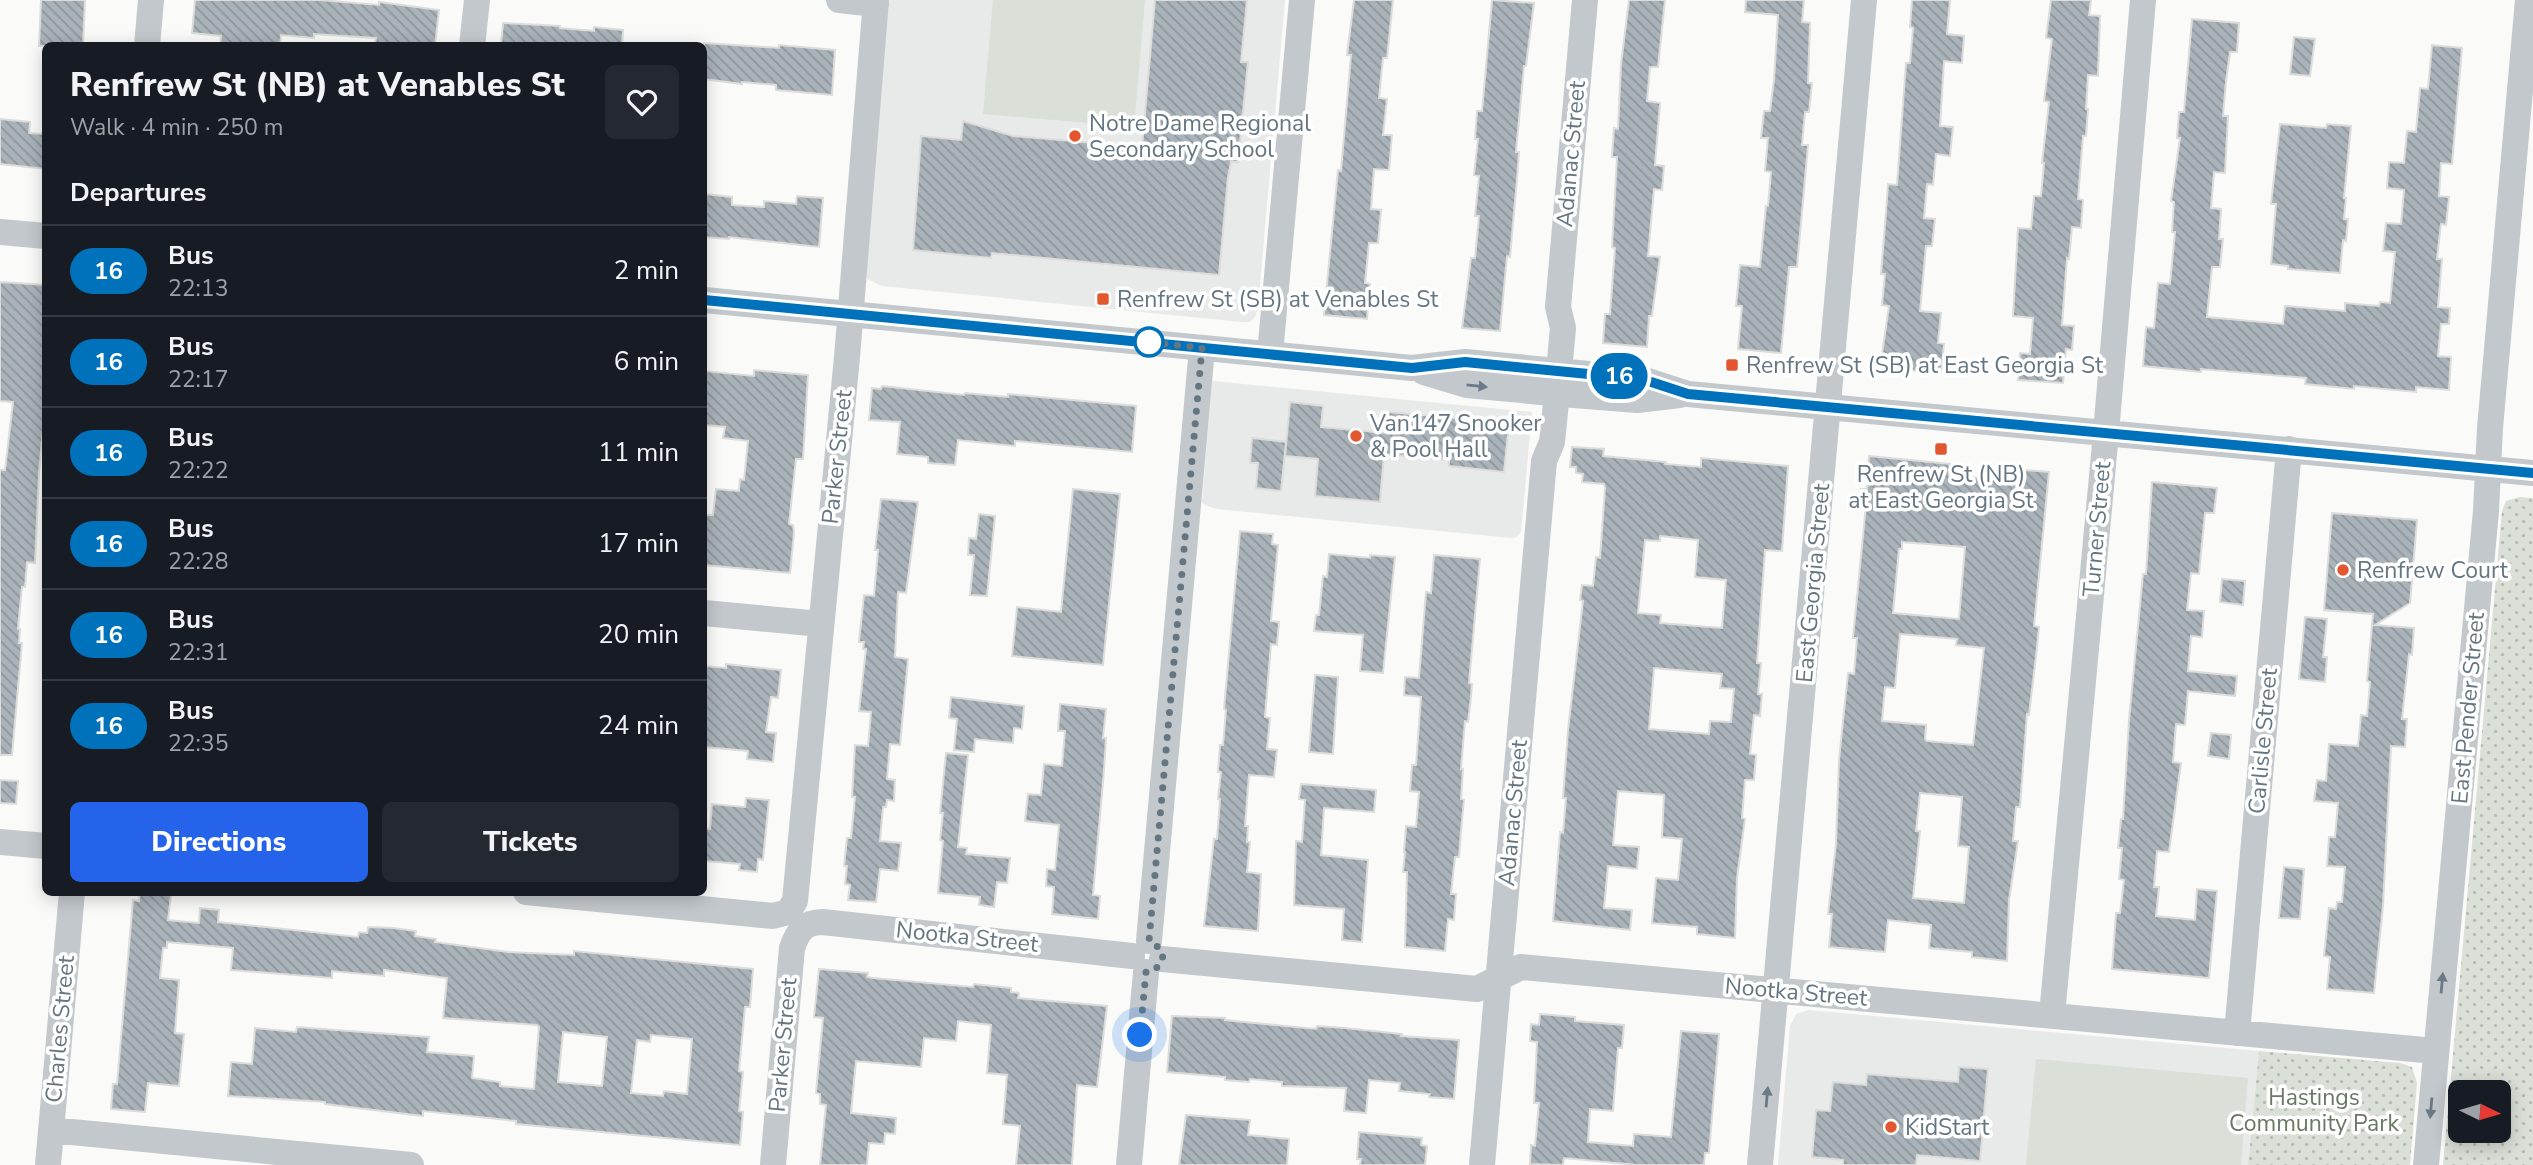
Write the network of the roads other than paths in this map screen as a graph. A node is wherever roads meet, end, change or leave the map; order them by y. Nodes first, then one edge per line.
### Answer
1 (151, 0) edge
2 (477, 0) edge
3 (839, 0) edge
4 (1302, 0) edge
5 (1585, 0) edge
6 (1864, 0) edge
7 (2143, 0) edge
8 (2528, 0) edge
9 (876, 2) edge
10 (147, 42) edge
11 (472, 42) edge
12 (0, 232) edge
13 (42, 236) edge
14 (707, 299) edge
15 (850, 313) junction
16 (1202, 348) junction
17 (1270, 354) junction
18 (1552, 382) junction
19 (1829, 407) junction
20 (2106, 433) junction
21 (2289, 449) junction
22 (2489, 469) junction
23 (2533, 472) edge
24 (707, 613) edge
25 (821, 624) junction
26 (0, 842) edge
27 (42, 846) edge
28 (72, 896) edge
29 (567, 896) edge
30 (795, 919) junction
31 (1147, 957) junction
32 (1497, 978) junction
33 (1776, 990) junction
34 (2052, 1015) junction
35 (2237, 1032) junction
36 (2435, 1051) junction
37 (51, 1130) junction
38 (48, 1165) edge
39 (411, 1165) edge
40 (773, 1165) edge
41 (1129, 1165) edge
42 (1482, 1165) edge
43 (1760, 1165) edge
44 (2426, 1165) edge

1 - 10 street
2 - 11 street
3 - 9 street
4 - 17 street
5 - 18 street, Adanac Street
6 - 19 street, East Georgia Street
7 - 20 street, Turner Street
8 - 22 street, East Pender Street
9 - 15 street, Parker Street
12 - 13 street
14 - 15 street
15 - 16 street
15 - 25 street, Parker Street
16 - 17 street
16 - 31 street
17 - 18 street
18 - 19 street
18 - 32 street, Adanac Street
19 - 20 street
19 - 33 street, East Georgia Street
20 - 21 street
20 - 34 street, Turner Street
21 - 22 street
21 - 35 street, Carlisle Street
22 - 23 street
36 -> 22 street, East Pender Street
24 - 25 street
25 - 30 street, Parker Street
26 - 27 street
28 - 37 street, Charles Street
29 - 30 street, Nootka Street
30 - 31 street, Nootka Street
30 - 40 street, Parker Street
31 - 32 street, Nootka Street
31 - 41 street
32 - 33 street, Nootka Street
32 - 42 street, Adanac Street
33 - 34 street, Nootka Street
43 -> 33 street, East Georgia Street
34 - 35 street, Nootka Street
35 - 36 street, Nootka Street
36 -> 44 street, East Pender Street
37 - 38 street, Charles Street
37 - 39 street

